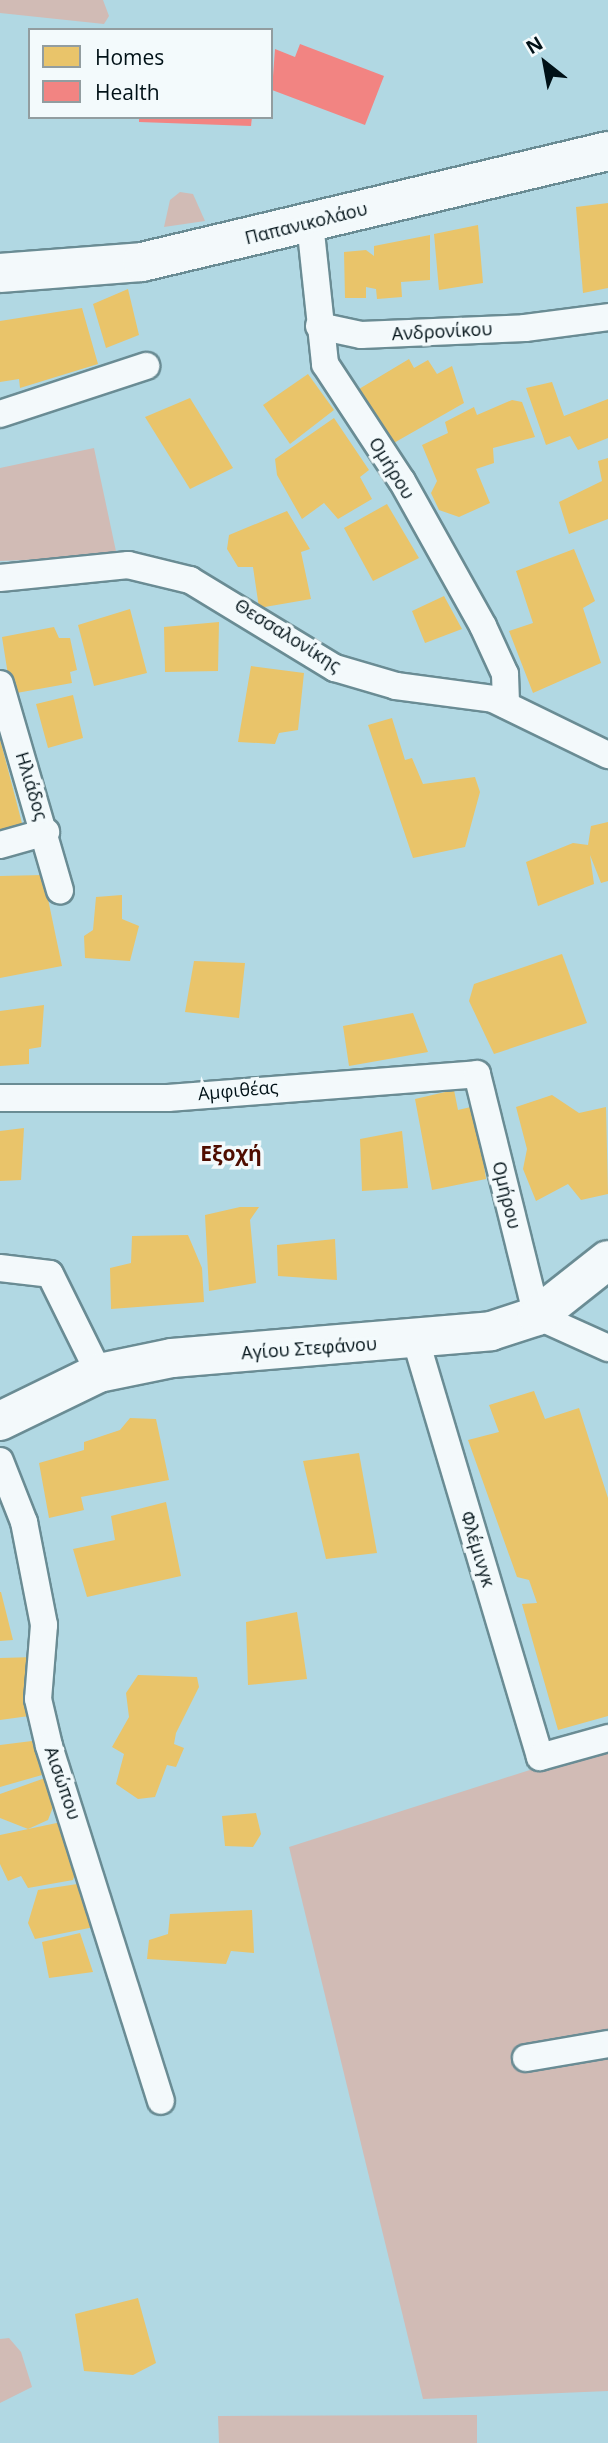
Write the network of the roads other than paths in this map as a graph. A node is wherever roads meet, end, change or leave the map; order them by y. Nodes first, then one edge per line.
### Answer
1 (608, 151) edge
2 (310, 223) junction
3 (0, 273) edge
4 (608, 317) edge
5 (319, 326) junction
6 (146, 366) dead end
7 (0, 414) edge
8 (0, 578) edge
9 (0, 684) edge
10 (506, 705) junction
11 (608, 755) edge
12 (46, 832) junction
13 (0, 845) edge
14 (60, 890) dead end
15 (477, 1074) joint
16 (0, 1098) edge
17 (608, 1260) edge
18 (0, 1268) edge
19 (537, 1316) junction
20 (416, 1341) junction
21 (608, 1348) edge
22 (99, 1373) junction
23 (0, 1421) edge
24 (0, 1461) edge
25 (608, 1738) edge
26 (608, 2044) edge
27 (526, 2058) dead end
28 (161, 2102) dead end

1 - 2 street, Παπανικολάου
2 - 3 street, Παπανικολάου
2 - 5 street, Ομήρου
4 - 5 street, Ανδρονίκου
5 - 10 street, Ομήρου
6 - 7 street
8 - 10 street, Θεσσαλονίκης
9 - 12 street, Ηλιάδος
10 - 11 street, Θεσσαλονίκης
12 - 13 street
12 - 14 street, Ηλιάδος
15 - 16 street, Αμφιθέας
15 - 19 street, Ομήρου
17 - 19 street, Αγίου Στεφάνου
18 - 22 street
19 - 20 street, Αγίου Στεφάνου
19 - 21 street
20 - 22 street, Αγίου Στεφάνου
20 - 25 street, Φλέμινγκ
22 - 23 street, Αγίου Στεφάνου
24 - 28 street, Αισώπου
26 - 27 street

